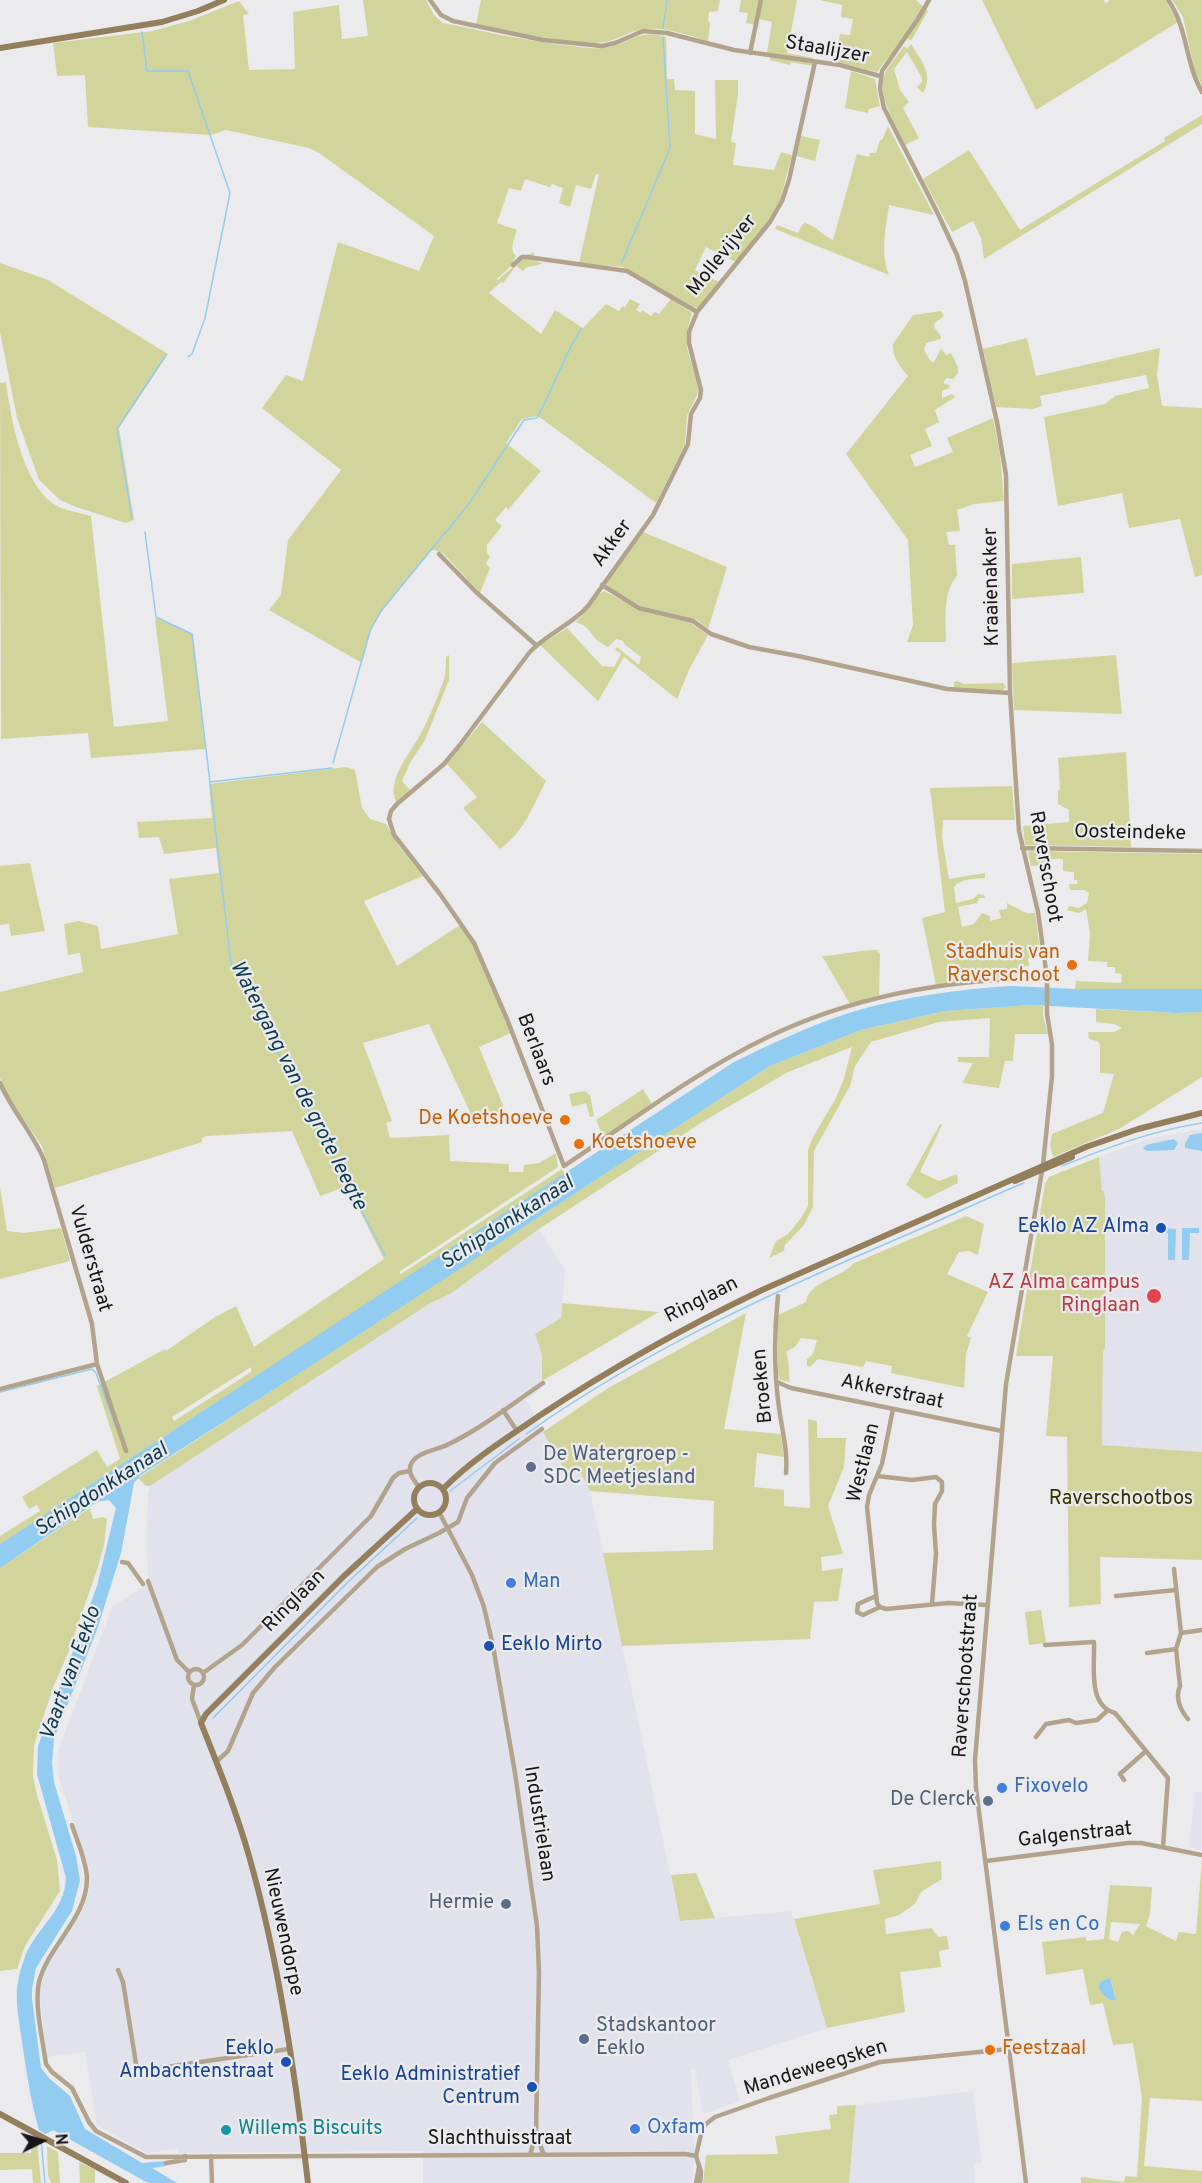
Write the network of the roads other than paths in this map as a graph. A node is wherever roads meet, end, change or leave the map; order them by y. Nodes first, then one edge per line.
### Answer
1 (224, 0) edge
2 (430, 0) edge
3 (761, 0) edge
4 (929, 0) edge
5 (1168, 0) edge
6 (0, 48) edge
7 (750, 53) junction
8 (815, 62) junction
9 (880, 76) junction
10 (1202, 92) edge
11 (513, 265) dead end
12 (697, 312) junction
13 (439, 554) dead end
14 (602, 585) junction
15 (536, 645) junction
16 (1010, 693) junction
17 (1022, 848) junction
18 (1202, 851) edge
19 (1047, 978) junction
20 (1047, 1010) joint
21 (0, 1083) edge
22 (1202, 1115) edge
23 (1097, 1144) junction
24 (1042, 1168) junction
25 (999, 1187) junction
26 (778, 1296) dead end
27 (97, 1364) junction
28 (777, 1382) junction
29 (543, 1383) dead end
30 (0, 1389) edge
31 (893, 1408) junction
32 (503, 1410) junction
33 (542, 1429) dead end
34 (517, 1431) junction
35 (1002, 1431) junction
36 (126, 1451) dead end
37 (410, 1471) junction
38 (786, 1473) dead end
39 (877, 1476) junction
40 (419, 1487) junction
41 (443, 1489) junction
42 (417, 1509) junction
43 (439, 1512) junction
44 (448, 1528) junction
45 (122, 1562) dead end
46 (1174, 1569) dead end
47 (1176, 1590) junction
48 (876, 1596) junction
49 (1116, 1596) dead end
50 (932, 1604) junction
51 (879, 1605) junction
52 (987, 1605) junction
53 (1202, 1630) edge
54 (1181, 1633) junction
55 (1045, 1646) dead end
56 (1176, 1649) junction
57 (1147, 1653) dead end
58 (189, 1672) junction
59 (203, 1673) junction
60 (194, 1685) junction
61 (1107, 1711) junction
62 (1188, 1719) dead end
63 (201, 1723) junction
64 (1036, 1737) dead end
65 (1146, 1751) junction
66 (216, 1762) junction
67 (1124, 1780) dead end
68 (72, 1825) dead end
69 (1163, 1847) junction
70 (1202, 1855) edge
71 (986, 1861) junction
72 (118, 1970) dead end
73 (289, 2049) junction
74 (1009, 2049) junction
75 (0, 2114) edge
76 (536, 2134) junction
77 (530, 2155) junction
78 (544, 2155) junction
79 (185, 2156) junction
80 (211, 2156) junction
81 (304, 2156) junction
82 (696, 2156) junction
83 (166, 2163) dead end
84 (126, 2183) edge
85 (212, 2183) edge
86 (308, 2183) edge
87 (698, 2183) edge
88 (1026, 2183) edge

1 - 6 main road
2 - 7 street, Staalijzer
3 - 7 street
4 - 9 street, Staalijzer
5 - 10 street
7 - 8 street, Staalijzer
8 - 9 street, Staalijzer
8 - 12 street, Mollevijver
9 - 16 street, Kraaienakker
11 - 12 street, Mollevijver
12 - 14 street, Akker
13 - 15 street
14 - 15 street, Akker
14 - 16 street
15 - 19 street, Berlaars
16 - 17 street, Raverschoot
17 - 18 street, Oosteindeke
17 - 19 street, Raverschoot
19 - 20 street, Raverschoot
20 - 24 street, Raverschootstraat
21 - 27 street, Vulderstraat
22 - 23 main road, Ringlaan
23 - 24 main road, Ringlaan
23 - 24 main road, Ringlaan
24 - 25 main road, Ringlaan
24 - 25 main road, Ringlaan
24 - 35 street, Raverschootstraat
25 - 34 main road, Ringlaan
26 - 28 street, Broeken
27 - 30 street
27 - 36 street, Vulderstraat
28 - 31 street, Akkerstraat
28 - 38 street, Broeken
29 - 32 street
31 - 35 street, Akkerstraat
31 - 39 street, Westlaan
32 - 34 street
32 - 37 street
33 - 44 street
34 - 41 main road, Ringlaan
35 - 52 street, Raverschootstraat
37 - 40 street
37 - 59 street
39 - 48 street, Westlaan
39 - 50 street
40 - 41 main road
40 - 42 main road
41 - 43 main road
42 - 43 main road
42 - 63 main road, Ringlaan
43 - 44 street, Industrielaan
44 - 66 street, Ringlaan
44 - 76 street, Industrielaan
45 - 58 street
46 - 47 street
47 - 49 street
47 - 54 street
48 - 51 street, Westlaan
48 - 51 street
50 - 51 street
50 - 52 street
52 - 71 street, Raverschootstraat
53 - 54 street
54 - 56 street
55 - 61 street
56 - 57 street
56 - 62 street
58 - 59 street
58 - 60 street
59 - 60 street
60 - 63 street
61 - 64 street
61 - 65 street
63 - 66 main road, Nieuwendorpe
65 - 67 street
65 - 69 street
66 - 73 main road, Nieuwendorpe
68 - 79 street, Slachthuisstraat
69 - 70 street, Galgenstraat
69 - 71 street, Galgenstraat
71 - 74 street, Raverschootstraat
72 - 73 street
73 - 81 main road, Nieuwendorpe
74 - 82 street, Mandeweegsken
74 - 88 street, Raverschootstraat
75 - 84 main road
76 - 77 street, Industrielaan
76 - 78 street, Industrielaan
77 - 78 street, Slachthuisstraat
77 - 81 street, Slachthuisstraat
78 - 82 street, Slachthuisstraat
79 - 80 street, Slachthuisstraat
79 - 83 street
80 - 81 street, Slachthuisstraat
80 - 85 street
81 - 86 main road, Nieuwendorpe
82 - 87 street

